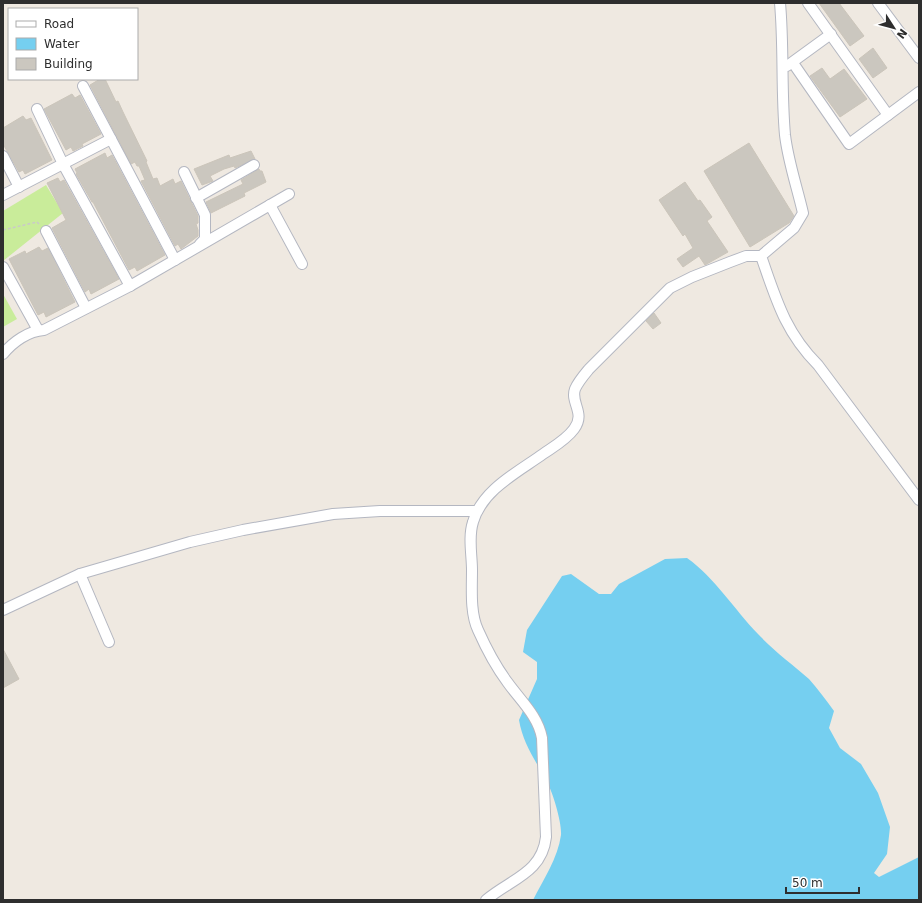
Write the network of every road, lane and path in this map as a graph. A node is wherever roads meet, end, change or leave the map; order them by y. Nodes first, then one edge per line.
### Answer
1 (780, 3) edge
2 (808, 3) edge
3 (878, 3) edge
4 (830, 34) junction
5 (919, 58) edge
6 (793, 63) junction
7 (782, 68) junction
8 (83, 86) dead end
9 (919, 92) edge
10 (37, 109) dead end
11 (888, 115) junction
12 (111, 139) junction
13 (3, 156) edge
14 (63, 164) junction
15 (254, 165) dead end
16 (184, 172) dead end
17 (19, 187) junction
18 (289, 194) dead end
19 (3, 195) edge
20 (196, 198) junction
21 (270, 205) junction
22 (3, 230) edge
23 (46, 231) joint
24 (194, 249) junction
25 (761, 256) junction
26 (175, 260) junction
27 (302, 264) dead end
28 (3, 267) edge
29 (130, 286) junction
30 (86, 308) junction
31 (38, 330) junction
32 (3, 354) edge
33 (919, 500) edge
34 (477, 511) junction
35 (80, 574) junction
36 (3, 610) edge
37 (109, 642) dead end
38 (486, 900) edge

1 - 7 street
2 - 4 street
3 - 5 street
4 - 6 street
4 - 11 street
6 - 7 street
6 - 11 street
7 - 25 street
8 - 12 street
9 - 11 street
10 - 14 street
12 - 14 street
12 - 26 street
13 - 17 street
14 - 17 street
14 - 29 street
15 - 20 street
16 - 20 street
17 - 19 street
18 - 21 street
20 - 24 street
21 - 24 street
21 - 27 street
22 - 23 path
23 - 30 street
24 - 26 street
25 - 33 street
25 - 34 street
26 - 29 street
28 - 31 street
29 - 30 street
30 - 31 street
31 - 32 street
34 - 35 street
34 - 38 street
35 - 36 street
35 - 37 street

